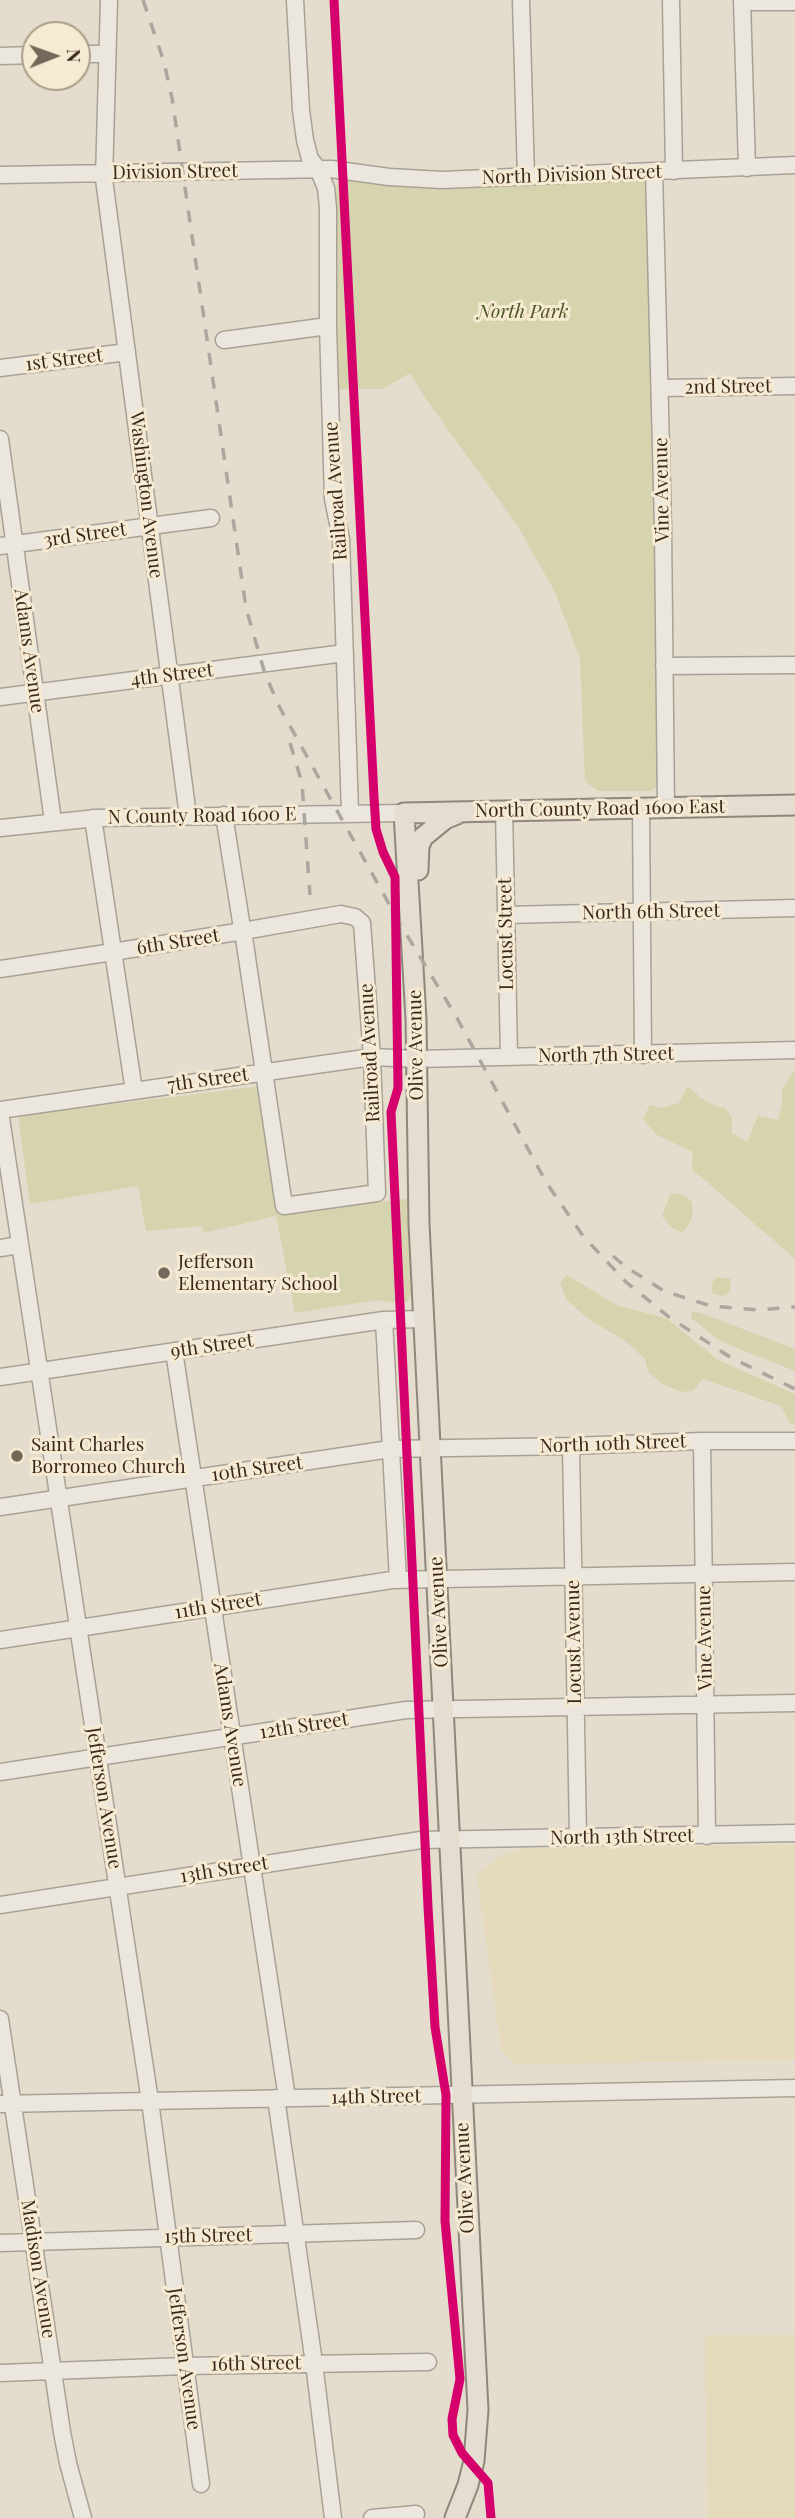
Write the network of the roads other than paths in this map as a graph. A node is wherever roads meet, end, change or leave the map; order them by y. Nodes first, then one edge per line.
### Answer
1 (109, 0) edge
2 (295, 0) edge
3 (521, 0) edge
4 (671, 0) edge
5 (742, 1) edge
6 (795, 2) edge
7 (91, 54) edge
8 (107, 54) junction
9 (21, 55) edge
10 (0, 56) edge
11 (795, 165) edge
12 (747, 168) junction
13 (318, 169) junction
14 (674, 171) junction
15 (349, 172) joint
16 (654, 172) junction
17 (105, 173) junction
18 (0, 175) edge
19 (526, 177) junction
20 (328, 326) junction
21 (224, 340) dead end
22 (127, 352) junction
23 (0, 368) edge
24 (795, 386) edge
25 (661, 388) junction
26 (0, 439) edge
27 (211, 518) dead end
28 (150, 526) junction
29 (7, 545) edge
30 (345, 653) junction
31 (795, 665) edge
32 (664, 666) junction
33 (168, 676) junction
34 (35, 693) junction
35 (0, 697) edge
36 (795, 805) edge
37 (641, 808) junction
38 (666, 808) junction
39 (504, 810) junction
40 (463, 811) junction
41 (350, 813) junction
42 (404, 813) junction
43 (188, 816) junction
44 (224, 816) junction
45 (93, 818) junction
46 (54, 821) junction
47 (0, 828) edge
48 (795, 908) edge
49 (642, 912) junction
50 (506, 915) junction
51 (411, 916) junction
52 (355, 917) joint
53 (243, 931) junction
54 (113, 952) junction
55 (0, 969) edge
56 (795, 1050) edge
57 (643, 1055) junction
58 (372, 1057) junction
59 (509, 1057) junction
60 (417, 1059) junction
61 (264, 1072) junction
62 (134, 1091) junction
63 (0, 1111) edge
64 (20, 1245) junction
65 (0, 1248) edge
66 (424, 1319) junction
67 (384, 1320) junction
68 (174, 1351) junction
69 (39, 1371) junction
70 (0, 1377) edge
71 (702, 1441) junction
72 (795, 1441) edge
73 (571, 1446) junction
74 (390, 1449) junction
75 (431, 1449) junction
76 (193, 1478) junction
77 (59, 1499) junction
78 (0, 1507) edge
79 (795, 1572) edge
80 (704, 1574) junction
81 (573, 1577) junction
82 (438, 1579) junction
83 (398, 1580) junction
84 (212, 1607) junction
85 (78, 1628) junction
86 (0, 1640) edge
87 (795, 1703) edge
88 (706, 1704) junction
89 (576, 1707) junction
90 (443, 1709) junction
91 (232, 1737) junction
92 (98, 1757) junction
93 (0, 1772) edge
94 (795, 1833) edge
95 (707, 1836) junction
96 (578, 1837) junction
97 (449, 1840) junction
98 (252, 1866) junction
99 (117, 1887) junction
100 (0, 1905) edge
101 (0, 2019) edge
102 (795, 2088) edge
103 (460, 2095) junction
104 (281, 2098) junction
105 (150, 2101) junction
106 (6, 2104) edge
107 (416, 2230) dead end
108 (295, 2234) junction
109 (167, 2236) junction
110 (34, 2241) junction
111 (0, 2243) edge
112 (428, 2362) dead end
113 (314, 2363) junction
114 (184, 2366) junction
115 (54, 2372) junction
116 (0, 2373) edge
117 (201, 2484) dead end
118 (416, 2514) dead end
119 (83, 2518) edge
120 (334, 2518) edge
121 (372, 2518) edge
122 (455, 2518) edge

1 - 8 street, Washington Avenue
2 - 13 street, Railroad Avenue
3 - 19 street
4 - 14 street
5 - 6 street
5 - 12 street
7 - 8 street
8 - 17 street, Washington Avenue
9 - 10 street
11 - 12 street, North Division Street
12 - 14 street, North Division Street
13 - 15 street, Division Street
13 - 17 street, Division Street
13 - 20 street, Railroad Avenue
14 - 16 street, North Division Street
15 - 19 street, North Division Street
16 - 19 street, North Division Street
16 - 25 street, Vine Avenue
17 - 18 street, Division Street
17 - 22 street, Washington Avenue
20 - 21 street
20 - 30 street, Railroad Avenue
22 - 23 street, 1st Street
22 - 28 street, Washington Avenue
24 - 25 street, 2nd Street
25 - 32 street, Vine Avenue
26 - 29 street, Adams Avenue
27 - 28 street, 3rd Street
28 - 29 street, 3rd Street
28 - 33 street, Washington Avenue
29 - 34 street, Adams Avenue
30 - 33 street, 4th Street
30 - 41 street, Railroad Avenue
31 - 32 street
32 - 38 street, Vine Avenue
33 - 34 street, 4th Street
33 - 43 street, Washington Avenue
34 - 35 street, 4th Street
34 - 46 street, Adams Avenue
36 - 38 main road, North County Road 1600 East
37 - 38 main road, North County Road 1600 East
37 - 39 main road, North County Road 1600 East
37 - 49 street
39 - 40 main road, North County Road 1600 East
39 - 50 street, Locust Street
40 - 42 main road, North County Road 1600 East
40 - 51 main road
41 - 42 street, N County Road 1600 E
41 - 44 street, N County Road 1600 E
42 - 51 main road, Olive Avenue
43 - 44 street, N County Road 1600 E
43 - 45 street, N County Road 1600 E
44 - 53 street
45 - 46 street, N County Road 1600 E
45 - 54 street
46 - 47 street, N County Road 1600 E
48 - 49 street, North 6th Street
49 - 50 street, North 6th Street
49 - 57 street
50 - 59 street, Locust Street
51 - 60 main road, Olive Avenue
52 - 53 street, 6th Street
52 - 58 street, Railroad Avenue
53 - 54 street, 6th Street
53 - 61 street
54 - 55 street, 6th Street
54 - 62 street
56 - 57 street, North 7th Street
57 - 59 street, North 7th Street
58 - 60 street, 7th Street
58 - 61 street, 7th Street
58 - 61 street, Railroad Avenue
59 - 60 street, North 7th Street
60 - 66 main road, Olive Avenue
61 - 62 street, 7th Street
62 - 63 street, 7th Street
63 - 64 street, Jefferson Avenue
64 - 65 street
64 - 69 street, Jefferson Avenue
66 - 67 street, 9th Street
66 - 75 main road, Olive Avenue
67 - 68 street, 9th Street
67 - 74 street
68 - 69 street, 9th Street
68 - 76 street, Adams Avenue
69 - 70 street, 9th Street
69 - 77 street, Jefferson Avenue
71 - 72 street, North 10th Street
71 - 73 street, North 10th Street
71 - 80 street, Vine Avenue
73 - 75 street, North 10th Street
73 - 81 street, Locust Avenue
74 - 75 street, 10th Street
74 - 76 street, 10th Street
74 - 83 street
75 - 82 main road, Olive Avenue
76 - 77 street, 10th Street
76 - 84 street, Adams Avenue
77 - 78 street, 10th Street
77 - 85 street, Jefferson Avenue
79 - 80 street, 11th Street
80 - 81 street, 11th Street
80 - 88 street, Vine Avenue
81 - 82 street, 11th Street
81 - 89 street, Locust Avenue
82 - 83 street, 11th Street
82 - 90 main road, Olive Avenue
83 - 84 street, 11th Street
84 - 85 street, 11th Street
84 - 91 street, Adams Avenue
85 - 86 street, 11th Street
85 - 92 street, Jefferson Avenue
87 - 88 street, 12th Street
88 - 89 street, 12th Street
88 - 95 street, Vine Avenue
89 - 90 street, 12th Street
89 - 96 street, Locust Avenue
90 - 91 street, 12th Street
90 - 97 main road, Olive Avenue
91 - 92 street, 12th Street
91 - 98 street, Adams Avenue
92 - 93 street, 12th Street
92 - 99 street, Jefferson Avenue
94 - 95 street, North 13th Street
95 - 96 street, North 13th Street
96 - 97 street, North 13th Street
97 - 98 street, 13th Street
97 - 103 main road, Olive Avenue
98 - 99 street, 13th Street
98 - 104 street, Adams Avenue
99 - 100 street, 13th Street
99 - 105 street, Jefferson Avenue
101 - 106 street, Madison Avenue
102 - 103 street, 14th Street
103 - 104 street, 14th Street
103 - 122 main road, Olive Avenue
104 - 105 street, 14th Street
104 - 108 street, Adams Avenue
105 - 106 street, 14th Street
105 - 109 street, Jefferson Avenue
106 - 110 street, Madison Avenue
107 - 108 street, 15th Street
108 - 109 street, 15th Street
108 - 113 street, Adams Avenue
109 - 110 street, 15th Street
109 - 114 street, Jefferson Avenue
110 - 111 street, 15th Street
110 - 115 street, Madison Avenue
112 - 113 street, 16th Street
113 - 114 street, 16th Street
113 - 120 street, Adams Avenue
114 - 115 street, 16th Street
114 - 117 street, Jefferson Avenue
115 - 116 street, 16th Street
115 - 119 street, Madison Avenue
118 - 121 street

